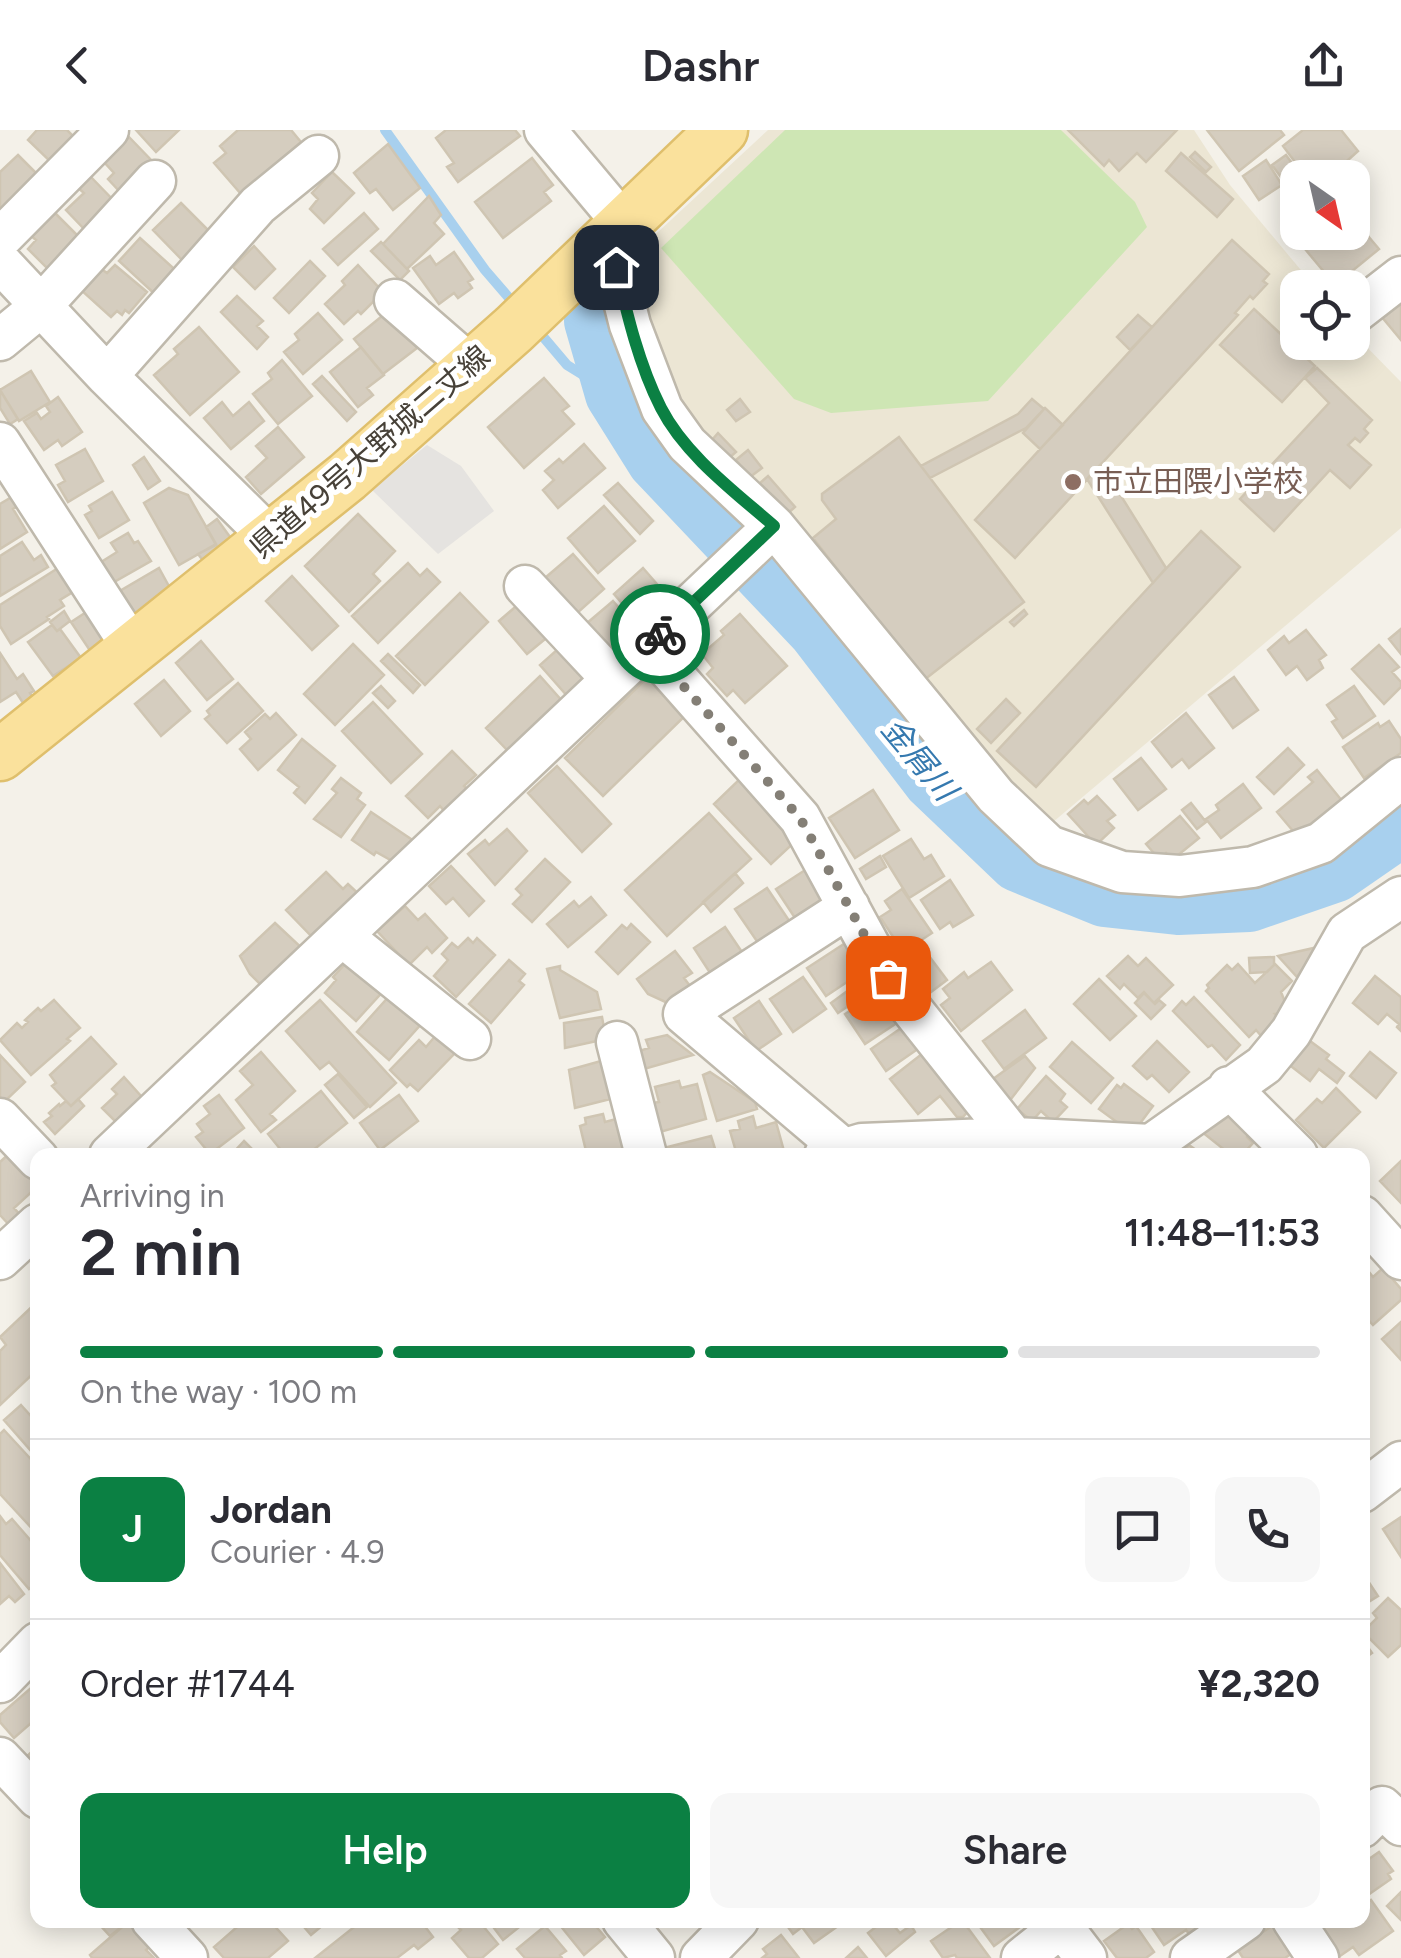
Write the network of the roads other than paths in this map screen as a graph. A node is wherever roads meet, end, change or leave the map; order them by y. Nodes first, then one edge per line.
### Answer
1 (108, 130) edge
2 (545, 130) edge
3 (722, 130) edge
4 (318, 156) dead end
5 (155, 181) dead end
6 (610, 231) junction
7 (0, 239) edge
8 (0, 262) edge
9 (1401, 277) edge
10 (395, 300) dead end
11 (1370, 301) edge
12 (40, 307) junction
13 (0, 340) edge
14 (471, 366) junction
15 (107, 376) junction
16 (0, 443) edge
17 (769, 531) junction
18 (271, 538) junction
19 (525, 586) dead end
20 (648, 646) junction
21 (134, 650) junction
22 (612, 680) junction
23 (0, 755) edge
24 (1401, 778) edge
25 (1401, 897) edge
26 (849, 907) junction
27 (342, 936) junction
28 (470, 1038) dead end
29 (617, 1042) dead end
30 (1229, 1087) junction
31 (0, 1119) edge
32 (1014, 1138) junction
33 (117, 1148) edge
34 (644, 1148) edge
35 (830, 1148) edge
36 (848, 1148) edge
37 (1117, 1148) edge
38 (1143, 1148) edge
39 (1290, 1148) edge
40 (30, 1151) edge
41 (1370, 1225) edge
42 (30, 1231) edge
43 (0, 1259) edge
44 (1401, 1259) edge
45 (1401, 1462) edge
46 (1370, 1486) edge
47 (30, 1651) edge
48 (0, 1682) edge
49 (0, 1758) edge
50 (30, 1790) edge
51 (1370, 1819) edge
52 (1401, 1825) edge
53 (630, 1928) edge
54 (730, 1928) edge
55 (1054, 1928) edge
56 (1063, 1928) edge
57 (1233, 1928) edge
58 (1299, 1928) edge
59 (654, 1958) edge
60 (702, 1958) edge
61 (1022, 1958) edge
62 (1086, 1958) edge
63 (1191, 1958) edge
64 (1318, 1958) edge

1 - 7 street
2 - 6 street
3 - 6 main road, 県道49号大野城二丈線
4 - 15 street
5 - 12 street
6 - 14 main road, 県道49号大野城二丈線
6 - 17 street
8 - 12 street
9 - 11 street
10 - 14 street
12 - 13 street
12 - 15 street
14 - 18 main road, 県道49号大野城二丈線
15 - 18 street
16 - 21 street
17 - 20 street
17 - 24 street
18 - 21 main road, 県道49号大野城二丈線
19 - 22 street
20 - 22 street
20 - 26 street
21 - 23 main road, 県道49号大野城二丈線
22 - 27 street
25 - 30 street
26 - 32 street
26 - 35 street
27 - 28 street
27 - 33 street
29 - 34 street
30 - 38 street
30 - 39 street
31 - 40 street
32 - 36 street
32 - 37 street
41 - 44 street
42 - 43 street
45 - 46 street
47 - 48 street
49 - 50 street
51 - 52 street
53 - 59 street
54 - 60 street
55 - 61 street
56 - 62 street
57 - 63 street
58 - 64 street

